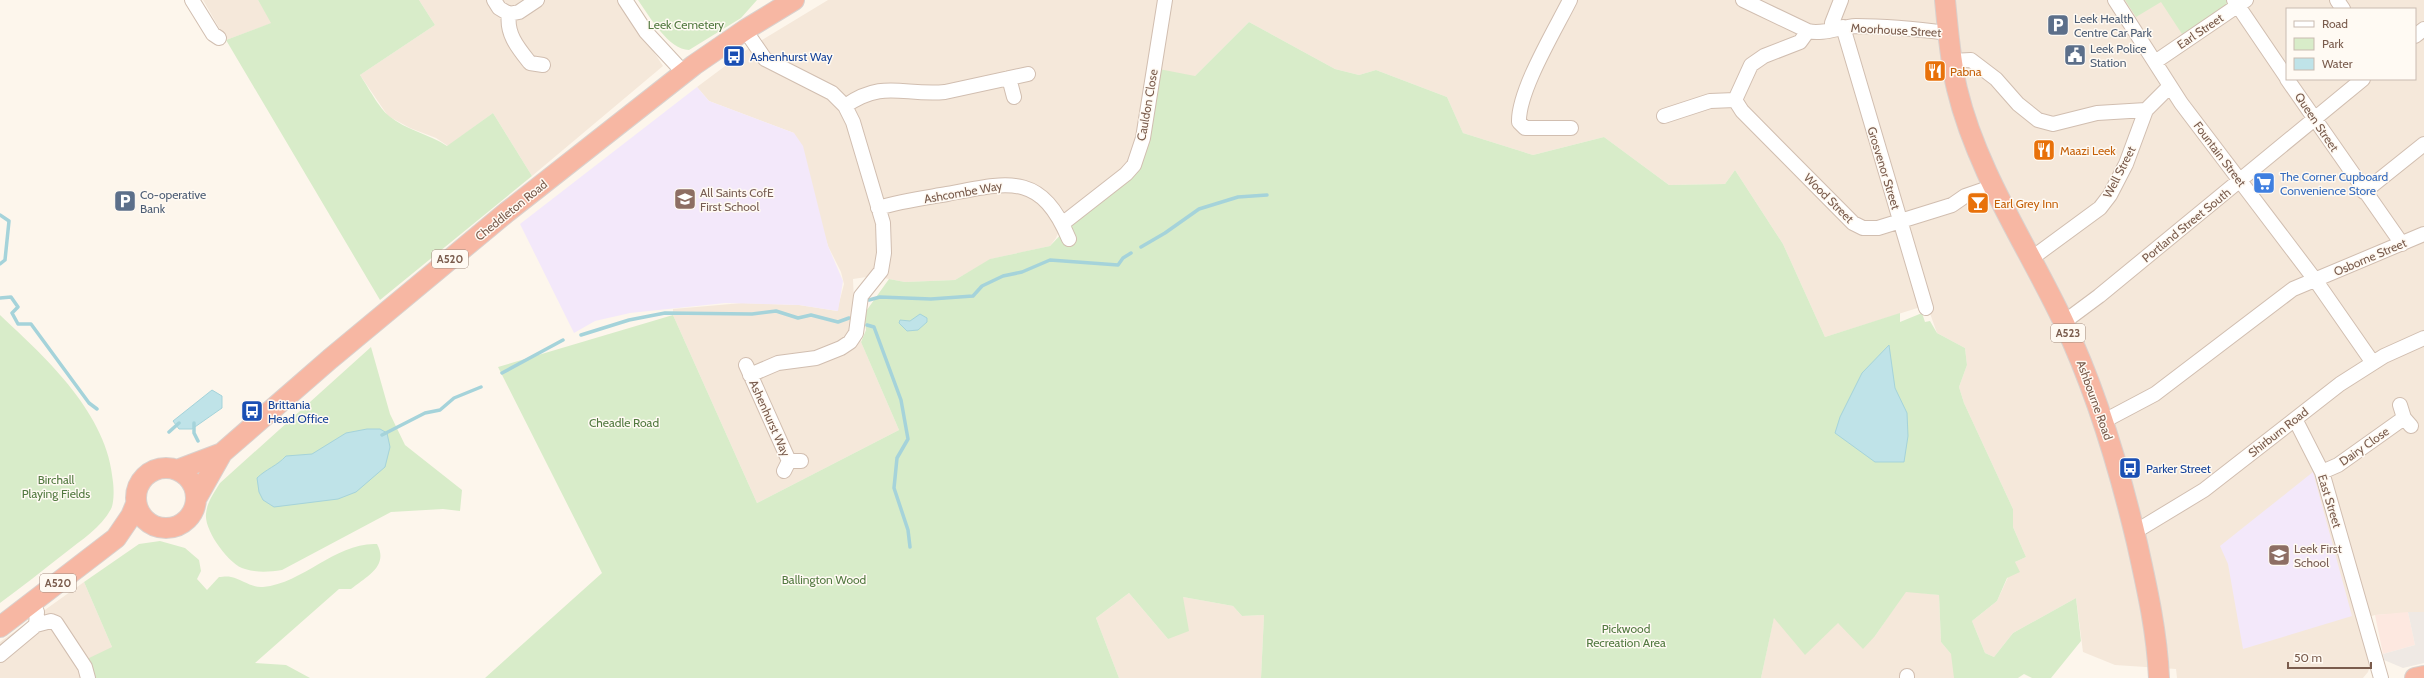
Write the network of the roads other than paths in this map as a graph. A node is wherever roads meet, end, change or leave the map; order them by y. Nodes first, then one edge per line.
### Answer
1 (192, 0) edge
2 (494, 0) edge
3 (538, 0) edge
4 (625, 0) edge
5 (794, 0) edge
6 (1165, 0) edge
7 (1570, 0) edge
8 (1743, 0) edge
9 (1841, 0) edge
10 (1945, 0) edge
11 (2115, 0) edge
12 (2239, 2) edge
13 (509, 14) junction
14 (1837, 28) junction
15 (2424, 29) edge
16 (745, 30) junction
17 (1808, 31) junction
18 (1948, 33) junction
19 (2416, 35) edge
20 (219, 38) dead end
21 (1951, 61) junction
22 (2155, 62) junction
23 (544, 65) dead end
24 (684, 73) junction
25 (1028, 74) dead end
26 (2286, 77) edge
27 (1009, 78) junction
28 (2288, 80) edge
29 (2361, 80) edge
30 (2170, 86) junction
31 (1014, 97) dead end
32 (1735, 100) junction
33 (845, 106) junction
34 (2146, 110) junction
35 (1664, 116) dead end
36 (2314, 118) junction
37 (1571, 128) dead end
38 (2424, 144) edge
39 (2240, 181) junction
40 (1994, 186) junction
41 (2364, 192) junction
42 (878, 208) junction
43 (1901, 221) junction
44 (1062, 224) junction
45 (2424, 234) edge
46 (1069, 239) dead end
47 (2402, 244) junction
48 (2032, 258) junction
49 (2316, 280) junction
50 (1926, 308) dead end
51 (2064, 322) junction
52 (2424, 338) edge
53 (2373, 362) junction
54 (2405, 416) dead end
55 (2295, 420) junction
56 (2104, 421) junction
57 (222, 453) junction
58 (792, 465) dead end
59 (177, 470) junction
60 (2322, 472) junction
61 (196, 498) junction
62 (136, 504) junction
63 (156, 527) junction
64 (2134, 530) junction
65 (116, 538) junction
66 (32, 604) junction
67 (36, 625) junction
68 (0, 628) edge
69 (0, 655) edge
70 (2424, 676) edge
71 (88, 678) edge
72 (2158, 678) edge
73 (2381, 678) edge
74 (2415, 678) edge

1 - 20 street
2 - 13 street
3 - 13 street
4 - 24 street
5 - 16 highway, Cheddleton Road / A520
6 - 44 street, Cauldon Close
7 - 37 street
8 - 17 street
9 - 14 street
10 - 18 highway, Ashbourne Road / A523
11 - 22 street, Fountain Street
12 - 22 street, Earl Street
12 - 26 street, Queen Street
13 - 23 street
14 - 17 street, Moorhouse Street
14 - 18 street, Moorhouse Street
14 - 43 street, Grosvenor Street
15 - 19 street
16 - 24 highway, Cheddleton Road / A520
16 - 33 street, Ashenhurst Way
17 - 32 street
18 - 21 highway, Ashbourne Road / A523
21 - 34 street
21 - 40 highway, Ashbourne Road / A523
22 - 30 street, Fountain Street
24 - 57 highway, Cheddleton Road / A520
25 - 27 street
27 - 31 street
27 - 33 street
28 - 36 street, Queen Street
29 - 36 street, Portland Street South
30 - 34 street, Well Street
30 - 39 street, Fountain Street
32 - 35 street
32 - 43 street, Wood Street
33 - 42 street, Ashenhurst Way
34 - 48 street, Well Street
36 - 39 street, Portland Street South
36 - 41 street, Queen Street
38 - 41 street
39 - 49 street, Fountain Street
39 - 51 street, Portland Street South
40 - 43 street, Wood Street
40 - 48 highway, Ashbourne Road / A523
41 - 47 street, Queen Street
42 - 44 street, Ashcombe Way
42 - 58 street, Ashenhurst Way
43 - 50 street, Grosvenor Street
44 - 46 street, Ashcombe Way
45 - 47 street, Osborne Street
47 - 49 street, Osborne Street
48 - 51 highway, Ashbourne Road / A523
49 - 53 street, Fountain Street
49 - 56 street
51 - 56 highway, Ashbourne Road / A523
52 - 53 street, Shirburn Road
53 - 55 street, Shirburn Road
54 - 60 street, Dairy Close
55 - 60 street, East Street
55 - 64 street, Shirburn Road
56 - 64 highway, Ashbourne Road / A523
57 - 59 highway, Cheddleton Road / A520
57 - 61 highway, Cheddleton Road / A520
59 - 61 highway
59 - 62 highway, Cheddleton Road
60 - 73 street, East Street
61 - 63 highway, Cheddleton Road
62 - 63 highway
62 - 65 highway, Cheddleton Road / A520
63 - 65 highway, Cheddleton Road / A520
64 - 72 highway, Ashbourne Road / A523
65 - 66 highway, Cheddleton Road / A520
66 - 67 street
66 - 68 highway, Cheddleton Road / A520
67 - 69 street
67 - 71 street
70 - 74 highway

